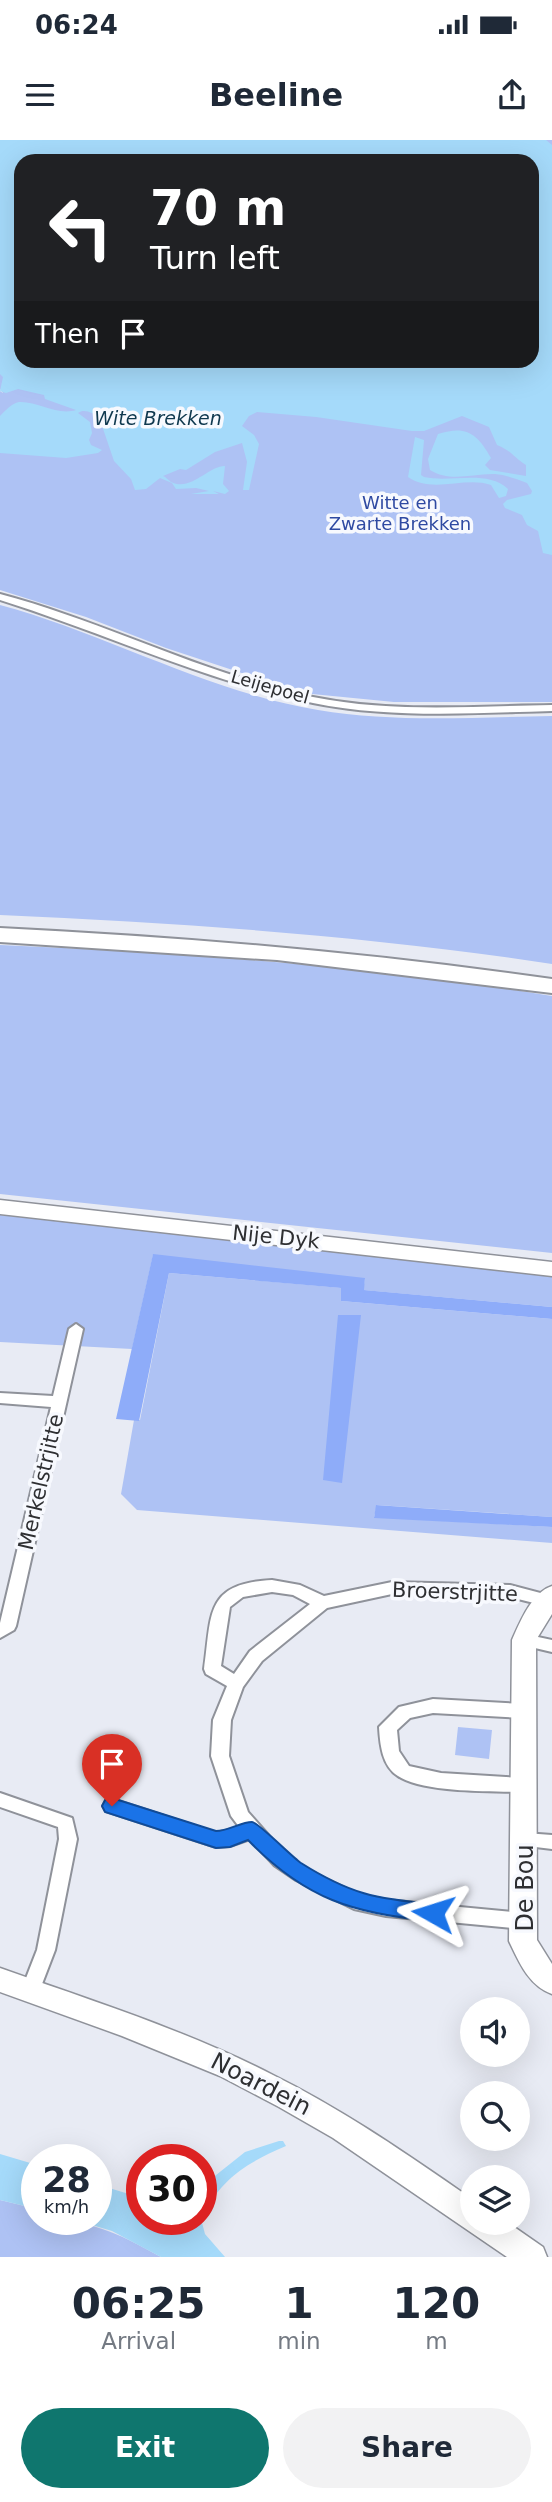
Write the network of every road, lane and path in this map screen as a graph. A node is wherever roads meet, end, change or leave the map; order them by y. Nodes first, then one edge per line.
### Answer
1 (0, 597) edge
2 (552, 708) edge
3 (0, 921) edge
4 (0, 935) edge
5 (552, 971) edge
6 (552, 986) edge
7 (0, 1207) edge
8 (552, 1269) edge
9 (76, 1329) dead end
10 (0, 1398) edge
11 (59, 1402) junction
12 (549, 1597) edge
13 (322, 1603) junction
14 (0, 1632) edge
15 (524, 1640) junction
16 (552, 1646) edge
17 (236, 1684) junction
18 (523, 1711) junction
19 (522, 1785) junction
20 (0, 1800) edge
21 (112, 1806) dead end
22 (252, 1830) junction
23 (525, 1840) junction
24 (552, 1842) edge
25 (522, 1922) junction
26 (0, 1980) edge
27 (552, 1982) edge
28 (30, 1991) junction
29 (460, 2208) edge
30 (500, 2235) edge
31 (532, 2257) edge

1 - 2 street, Leijepoel
3 - 5 highway
4 - 6 highway
7 - 8 street, Nije Dyk
9 - 11 street, Merkelstrjitte
10 - 11 street
11 - 14 street, Merkelstrjitte
12 - 13 street, Broerstrjitte
12 - 15 street, De Bou
13 - 17 street, Broerstrjitte
13 - 17 street
15 - 16 street
15 - 18 street, De Bou
17 - 22 street, Broerstrjitte
18 - 19 street, De Bou
18 - 19 street
19 - 23 street, De Bou
20 - 28 street
21 - 22 street
22 - 25 street, Broerstrjitte
23 - 24 street
23 - 25 street, De Bou
25 - 27 street, De Bou
26 - 28 street, Noardein
28 - 29 street, Noardein
30 - 31 street

